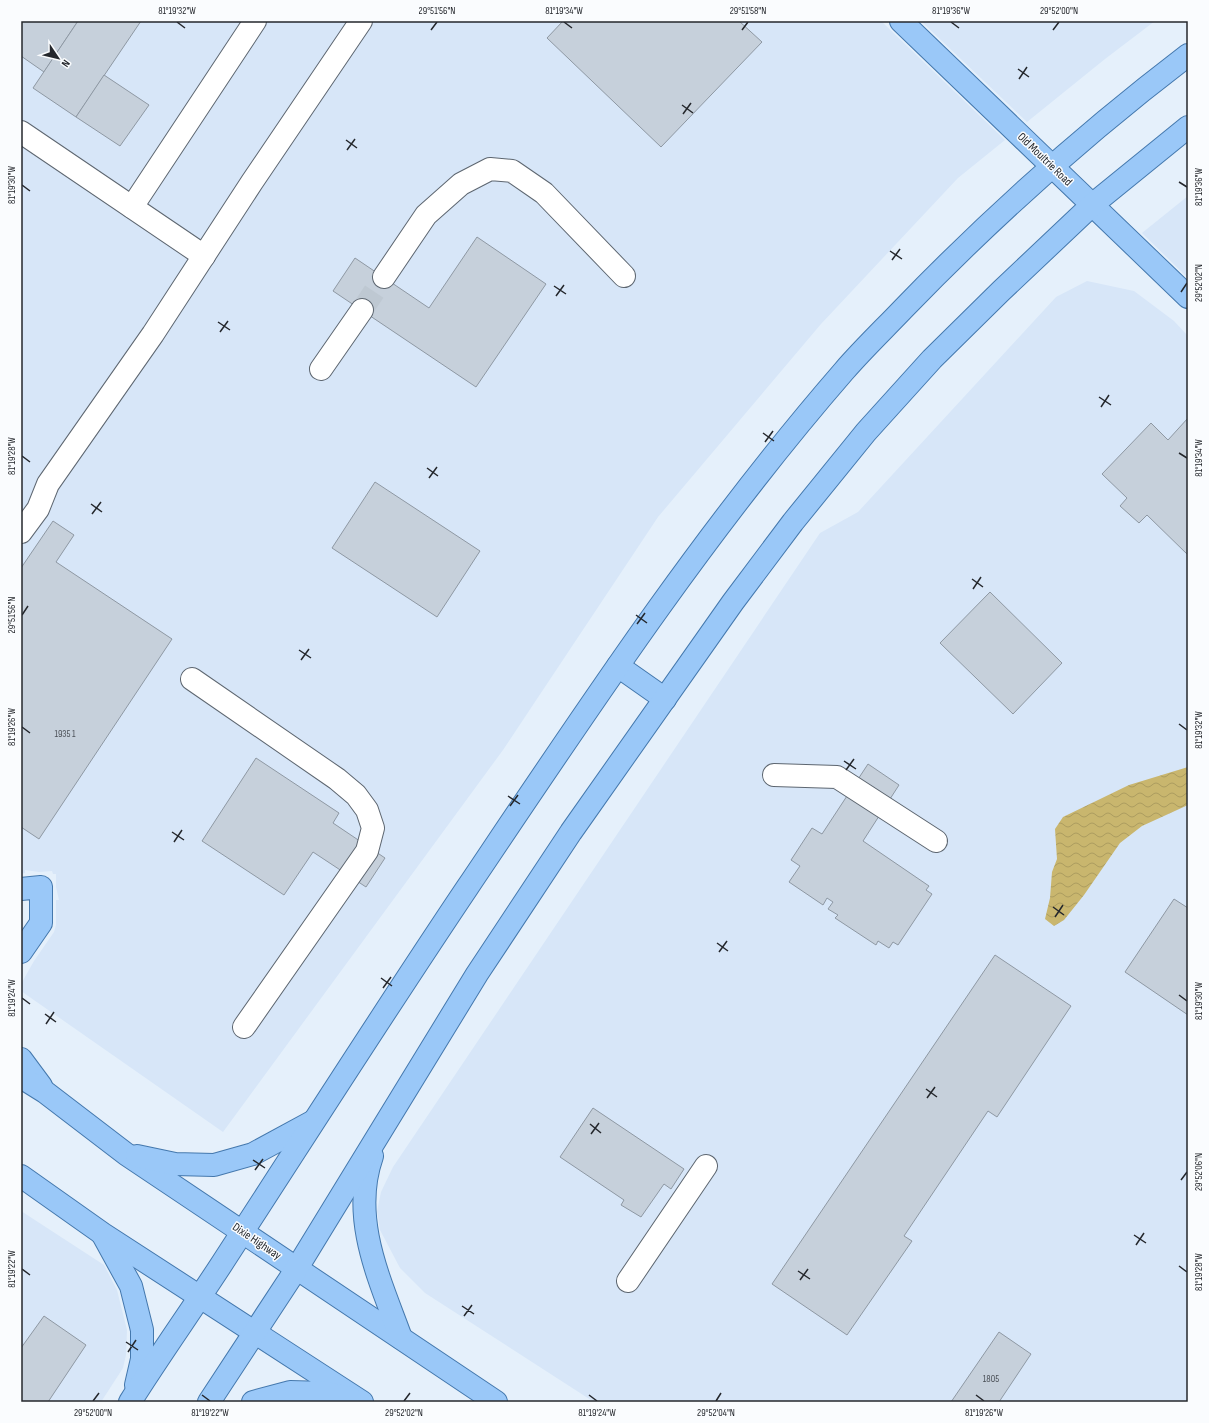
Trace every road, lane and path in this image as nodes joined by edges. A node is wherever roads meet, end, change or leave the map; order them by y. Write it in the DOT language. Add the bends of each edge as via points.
graph roads {
  1 [pos="255,21"];
  2 [pos="361,21"];
  3 [pos="901,21"];
  4 [pos="1188,55"];
  5 [pos="1188,127"];
  6 [pos="21,132"];
  7 [pos="1052,166"];
  8 [pos="1092,205"];
  9 [pos="132,207"];
  10 [pos="204,256"];
  11 [pos="624,276"];
  12 [pos="384,277"];
  13 [pos="1188,297"];
  14 [pos="362,310"];
  15 [pos="321,369"];
  16 [pos="21,532"];
  17 [pos="618,666"];
  18 [pos="192,679"];
  19 [pos="665,698"];
  20 [pos="774,775"];
  21 [pos="936,841"];
  22 [pos="21,889"];
  23 [pos="21,952"];
  24 [pos="244,1027"];
  25 [pos="21,1058"];
  26 [pos="21,1077"];
  27 [pos="45,1092"];
  28 [pos="313,1121"];
  29 [pos="380,1133"];
  30 [pos="126,1154"];
  31 [pos="706,1166"];
  32 [pos="21,1176"];
  33 [pos="243,1232"];
  34 [pos="103,1234"];
  35 [pos="297,1268"];
  36 [pos="628,1281"];
  37 [pos="200,1297"];
  38 [pos="255,1332"];
  39 [pos="401,1338"];
  40 [pos="132,1399"];
  41 [pos="361,1401"];
  42 [pos="209,1402"];
  43 [pos="253,1402"];
  44 [pos="496,1402"];
  1 -- 9 [label="lane"];
  2 -- 10 [label="lane"];
  3 -- 7 [label="main road, Old Moultrie Road"];
  4 -- 7 [label="main road"];
  5 -- 8 [label="main road"];
  6 -- 9 [label="lane"];
  7 -- 8 [label="main road, Old Moultrie Road"];
  7 -- 17 [label="main road" via="942,268 847,367 716,528"];
  8 -- 13 [label="main road, Old Moultrie Road"];
  8 -- 19 [label="main road" via="932,359 866,432 793,522"];
  9 -- 10 [label="lane"];
  10 -- 16 [label="lane" via="154,334 48,484 38,509"];
  11 -- 12 [label="lane" via="544,194 512,171 490,169 461,184 426,215"];
  14 -- 15 [label="lane"];
  17 -- 19 [label="main road"];
  17 -- 28 [label="main road"];
  18 -- 24 [label="lane" via="337,779 356,795 367,810 373,828 367,851"];
  19 -- 29 [label="main road" via="571,832 477,974"];
  20 -- 21 [label="lane" via="837,777"];
  22 -- 23 [label="main road" via="41,887 41,923"];
  25 -- 27 [label="main road"];
  26 -- 27 [label="main road, Dixie Highway"];
  27 -- 30 [label="main road, Dixie Highway"];
  28 -- 30 [label="main road" via="253,1154 214,1165 175,1164"];
  28 -- 33 [label="main road"];
  29 -- 35 [label="main road"];
  29 -- 39 [label="main road" via="369,1164 363,1200 366,1236 371,1257"];
  30 -- 33 [label="main road, Dixie Highway"];
  31 -- 36 [label="lane"];
  32 -- 34 [label="main road"];
  33 -- 35 [label="main road, Dixie Highway"];
  33 -- 37 [label="main road"];
  34 -- 37 [label="main road"];
  34 -- 40 [label="main road" via="131,1286 142,1330 142,1359"];
  35 -- 38 [label="main road"];
  35 -- 39 [label="main road, Dixie Highway"];
  37 -- 38 [label="main road"];
  37 -- 40 [label="main road"];
  38 -- 41 [label="main road"];
  38 -- 42 [label="main road"];
  39 -- 44 [label="main road, Dixie Highway"];
  41 -- 43 [label="main road" via="326,1393 290,1392"];
}
